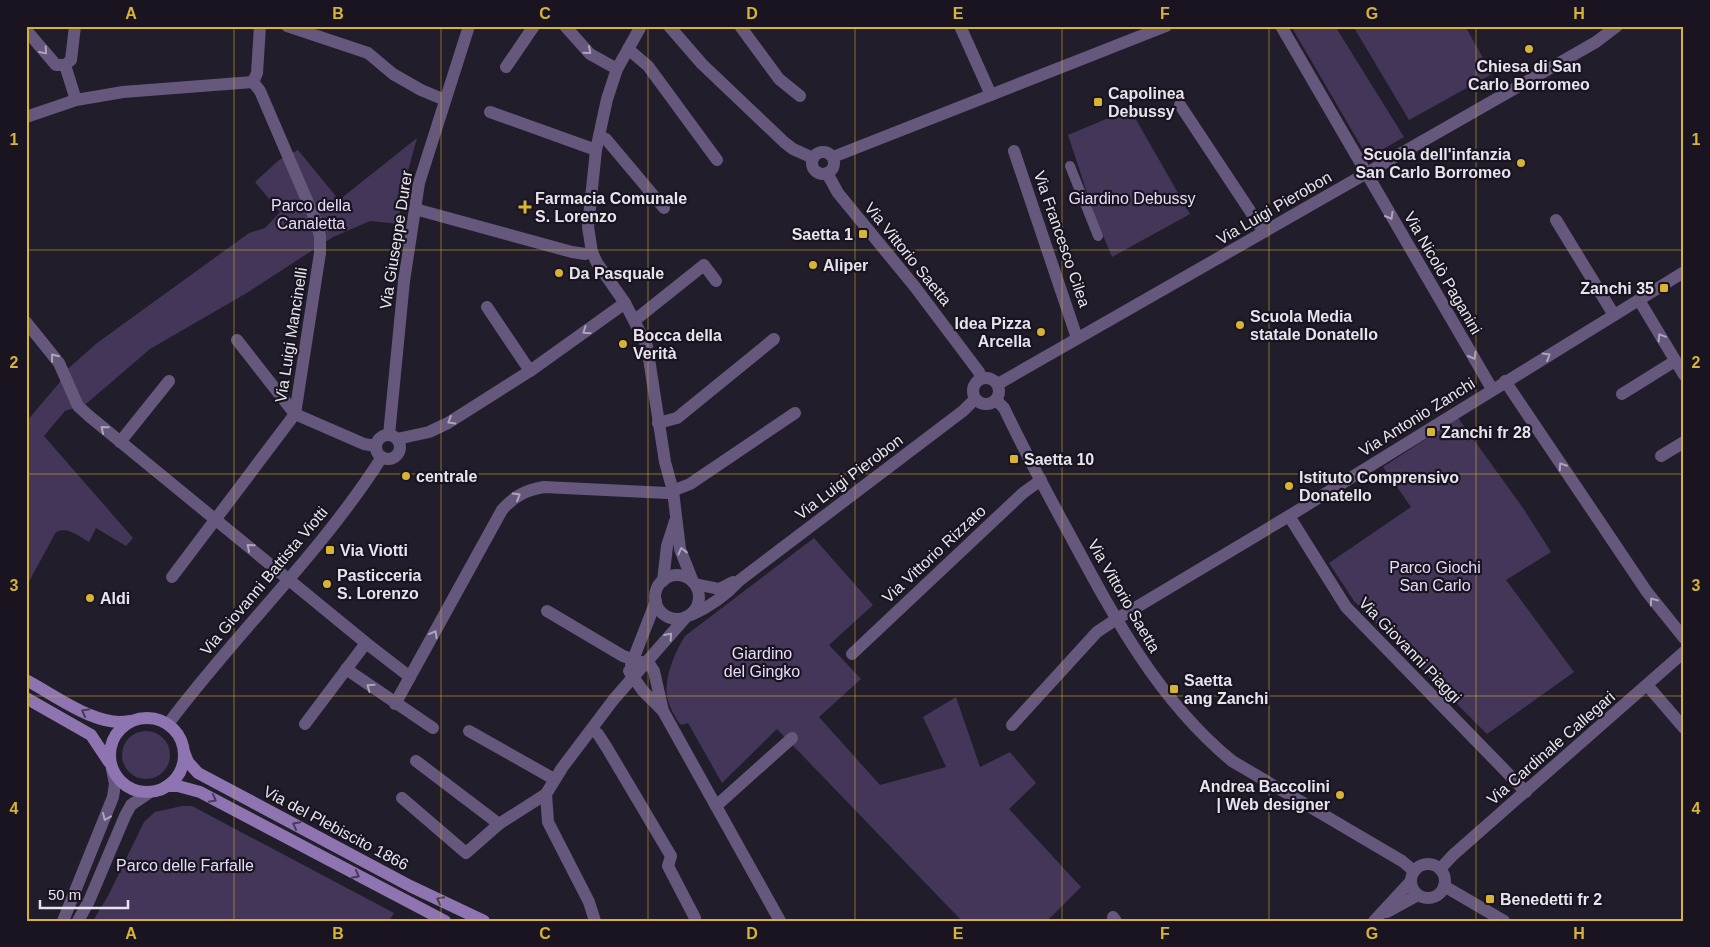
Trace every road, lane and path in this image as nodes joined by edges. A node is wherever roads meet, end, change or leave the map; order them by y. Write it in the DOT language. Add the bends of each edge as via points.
graph roads {
  1 [pos="74,26"];
  2 [pos="260,26"];
  3 [pos="287,26"];
  4 [pos="469,26"];
  5 [pos="534,26"];
  6 [pos="565,26"];
  7 [pos="641,26"];
  8 [pos="669,26"];
  9 [pos="740,26"];
  10 [pos="960,26"];
  11 [pos="1166,26"];
  12 [pos="1281,26"];
  13 [pos="1617,26"];
  14 [pos="26,30"];
  15 [pos="628,49"];
  16 [pos="65,66"];
  17 [pos="506,67"];
  18 [pos="617,69"];
  19 [pos="253,82"];
  20 [pos="991,95"];
  21 [pos="800,96"];
  22 [pos="76,100"];
  23 [pos="445,100"];
  24 [pos="1180,105"];
  25 [pos="490,112"];
  26 [pos="26,117"];
  27 [pos="598,143"];
  28 [pos="1014,152"];
  29 [pos="833,157"];
  30 [pos="813,158"];
  31 [pos="717,160"];
  32 [pos="1070,166"];
  33 [pos="827,173"];
  34 [pos="1366,174"];
  35 [pos="664,208"];
  36 [pos="415,209"];
  37 [pos="1556,220"];
  38 [pos="1264,232"];
  39 [pos="1098,236"];
  40 [pos="592,252"];
  41 [pos="1684,272"];
  42 [pos="716,281"];
  43 [pos="1639,300"];
  44 [pos="625,303"];
  45 [pos="487,307"];
  46 [pos="1614,315"];
  47 [pos="635,320"];
  48 [pos="26,322"];
  49 [pos="31,337"];
  50 [pos="1077,338"];
  51 [pos="774,339"];
  52 [pos="237,340"];
  53 [pos="1676,361"];
  54 [pos="530,371"];
  55 [pos="1684,375"];
  56 [pos="981,378"];
  57 [pos="1505,381"];
  58 [pos="169,382"];
  59 [pos="998,384"];
  60 [pos="1492,389"];
  61 [pos="1622,394"];
  62 [pos="975,399"];
  63 [pos="996,400"];
  64 [pos="796,413"];
  65 [pos="295,414"];
  66 [pos="658,423"];
  67 [pos="393,437"];
  68 [pos="120,442"];
  69 [pos="1684,442"];
  70 [pos="380,452"];
  71 [pos="1661,456"];
  72 [pos="1040,480"];
  73 [pos="673,491"];
  74 [pos="1289,516"];
  75 [pos="676,518"];
  76 [pos="215,519"];
  77 [pos="172,577"];
  78 [pos="287,578"];
  79 [pos="740,580"];
  80 [pos="663,581"];
  81 [pos="694,583"];
  82 [pos="656,601"];
  83 [pos="547,611"];
  84 [pos="688,616"];
  85 [pos="1115,620"];
  86 [pos="1684,638"];
  87 [pos="366,643"];
  88 [pos="1684,652"];
  89 [pos="852,654"];
  90 [pos="635,668"];
  91 [pos="346,669"];
  92 [pos="410,677"];
  93 [pos="26,680"];
  94 [pos="1646,685"];
  95 [pos="26,698"];
  96 [pos="395,704"];
  97 [pos="663,711"];
  98 [pos="132,720"];
  99 [pos="168,724"];
  100 [pos="306,724"];
  101 [pos="1012,725"];
  102 [pos="433,728"];
  103 [pos="1684,728"];
  104 [pos="592,730"];
  105 [pos="469,731"];
  106 [pos="792,738"];
  107 [pos="184,752"];
  108 [pos="416,761"];
  109 [pos="111,767"];
  110 [pos="554,779"];
  111 [pos="167,786"];
  112 [pos="150,792"];
  113 [pos="1526,792"];
  114 [pos="546,794"];
  115 [pos="402,798"];
  116 [pos="716,806"];
  117 [pos="499,824"];
  118 [pos="1440,869"];
  119 [pos="1412,876"];
  120 [pos="1444,886"];
  121 [pos="1418,895"];
  122 [pos="695,918"];
  123 [pos="1376,919"];
  124 [pos="63,921"];
  125 [pos="78,921"];
  126 [pos="445,921"];
  127 [pos="484,921"];
  128 [pos="595,921"];
  129 [pos="780,921"];
  130 [pos="1504,921"];
  1 -- 16 [label="street" via="71,60"];
  2 -- 19 [label="street" via="257,73"];
  3 -- 23 [label="street" via="368,53 393,74"];
  4 -- 23 [label="street, Via Giuseppe Durer"];
  5 -- 17 [label="street"];
  6 -- 18 [label="street, one-way" via="590,54"];
  7 -- 15 [label="street"];
  8 -- 30 [label="street, Via Vittorio Saetta" via="702,64 784,142"];
  9 -- 21 [label="street" via="779,79"];
  10 -- 20 [label="street"];
  11 -- 20 [label="street"];
  12 -- 34 [label="street, Via Nicolò Paganini"];
  13 -- 34 [label="street, Via Luigi Pierobon" via="1596,42"];
  14 -- 16 [label="street, one-way" via="56,65"];
  15 -- 18 [label="street"];
  15 -- 31 [label="street" via="648,66"];
  16 -- 22 [label="street"];
  18 -- 27 [label="street"];
  19 -- 22 [label="street" via="123,92"];
  19 -- 65 [label="street, Via Luigi Mancinelli" via="260,91 320,236 320,254"];
  20 -- 29 [label="street"];
  22 -- 26 [label="street"];
  23 -- 36 [label="street, Via Giuseppe Durer" via="426,159"];
  24 -- 38 [label="street"];
  25 -- 27 [label="street"];
  27 -- 35 [label="street" via="606,139"];
  27 -- 40 [label="street" via="588,227"];
  28 -- 50 [label="street, Via Francesco Cilea"];
  29 -- 30 [label="street, Via Vittorio Saetta" via="825,152"];
  29 -- 33 [label="street" via="834,167"];
  30 -- 33 [label="street, Via Vittorio Saetta" via="814,169"];
  32 -- 39 [label="street"];
  33 -- 56 [label="street, Via Vittorio Saetta" via="838,193 949,331"];
  34 -- 38 [label="street, Via Luigi Pierobon"];
  34 -- 60 [label="street, Via Nicolò Paganini, one-way"];
  36 -- 40 [label="street" via="572,252"];
  36 -- 67 [label="street, Via Giuseppe Durer" via="404,281"];
  37 -- 46 [label="street"];
  38 -- 50 [label="street, Via Luigi Pierobon"];
  40 -- 44 [label="street"];
  41 -- 43 [label="street, Via Antonio Zanchi"];
  42 -- 47 [label="street" via="704,265"];
  43 -- 46 [label="street, Via Antonio Zanchi"];
  53 -- 43 [label="street, one-way"];
  44 -- 47 [label="street"];
  44 -- 54 [label="street, Via Giovanni Battista Viotti, one-way"];
  45 -- 54 [label="street"];
  57 -- 46 [label="street, Via Antonio Zanchi, one-way"];
  47 -- 66 [label="street" via="647,346"];
  48 -- 49 [label="street"];
  68 -- 49 [label="street, one-way" via="78,406 59,364"];
  50 -- 59 [label="street, Via Luigi Pierobon"];
  51 -- 66 [label="street" via="677,418"];
  52 -- 65 [label="street"];
  53 -- 55 [label="street"];
  53 -- 61 [label="street"];
  54 -- 67 [label="street, Via Giovanni Battista Viotti, one-way" via="437,430"];
  56 -- 59 [label="street" via="992,379"];
  56 -- 62 [label="street" via="974,386"];
  57 -- 60 [label="street, Via Antonio Zanchi"];
  86 -- 57 [label="street, one-way" via="1647,592"];
  58 -- 68 [label="street"];
  59 -- 63 [label="street"];
  60 -- 74 [label="street, Via Antonio Zanchi"];
  62 -- 63 [label="street" via="985,404"];
  62 -- 79 [label="street, Via Luigi Pierobon"];
  63 -- 72 [label="street, Via Vittorio Saetta" via="1004,408"];
  64 -- 73 [label="street" via="690,484"];
  65 -- 70 [label="street"];
  65 -- 76 [label="street, Via Luigi Mancinelli"];
  66 -- 73 [label="street" via="664,462"];
  67 -- 70 [label="street, Via Giovanni Battista Viotti" via="380,438"];
  67 -- 70 [label="street, Via Giovanni Battista Viotti" via="401,447 398,454 391,459"];
  68 -- 76 [label="street"];
  69 -- 71 [label="street"];
  70 -- 78 [label="street, Via Giovanni Battista Viotti" via="331,527"];
  72 -- 85 [label="street, Via Vittorio Saetta"];
  72 -- 89 [label="street, Via Vittorio Rizzato" via="1022,493"];
  73 -- 75 [label="street"];
  92 -- 73 [label="street, one-way" via="502,510 510,501 531,489 544,487"];
  74 -- 85 [label="street, Via Antonio Zanchi"];
  74 -- 113 [label="street, Via Giovanni Piaggi" via="1346,607"];
  75 -- 80 [label="street" via="667,546"];
  81 -- 75 [label="street, one-way" via="680,549"];
  76 -- 77 [label="street, Via Luigi Mancinelli"];
  78 -- 76 [label="street, one-way"];
  78 -- 87 [label="street"];
  78 -- 99 [label="street, Via Giovanni Battista Viotti"];
  79 -- 81 [label="street, Via Luigi Pierobon" via="719,589"];
  79 -- 84 [label="street, Via Luigi Pierobon" via="706,609"];
  80 -- 81 [label="street" via="671,576 680,576"];
  80 -- 82 [label="street" via="656,591"];
  81 -- 84 [label="street" via="699,603"];
  82 -- 84 [label="street" via="664,615 675,619"];
  82 -- 90 [label="street"];
  83 -- 90 [label="street"];
  90 -- 84 [label="street, one-way"];
  85 -- 101 [label="street, Via Antonio Zanchi" via="1097,632"];
  85 -- 119 [label="street, Via Vittorio Saetta" via="1179,709 1213,746 1256,776 1402,862"];
  87 -- 91 [label="street"];
  87 -- 92 [label="street"];
  88 -- 94 [label="street, Via Cardinale Callegari"];
  90 -- 97 [label="street"];
  90 -- 97 [label="street" via="650,665 654,671"];
  90 -- 104 [label="street"];
  96 -- 91 [label="street, one-way"];
  91 -- 100 [label="street"];
  92 -- 96 [label="street"];
  98 -- 93 [label="main road, one-way" via="119,723 102,721"];
  94 -- 103 [label="street"];
  94 -- 113 [label="street, Via Cardinale Callegari"];
  95 -- 109 [label="main road" via="91,735"];
  96 -- 102 [label="street"];
  97 -- 116 [label="street"];
  98 -- 99 [label="main road" via="151,717"];
  98 -- 109 [label="main road" via="122,726 111,743"];
  99 -- 107 [label="main road" via="180,737"];
  104 -- 110 [label="street"];
  104 -- 122 [label="street" via="608,748 671,856 668,866"];
  105 -- 110 [label="street"];
  106 -- 116 [label="street"];
  107 -- 111 [label="main road" via="183,765 177,777"];
  127 -- 107 [label="main road, Via del Plebiscito 1866, one-way" via="410,886 198,773"];
  108 -- 117 [label="street"];
  109 -- 112 [label="main road" via="124,784 141,792"];
  109 -- 124 [label="street, one-way" via="115,784 111,803"];
  110 -- 114 [label="street"];
  111 -- 112 [label="main road"];
  111 -- 126 [label="main road, Via del Plebiscito 1866, one-way" via="200,792"];
  112 -- 125 [label="street" via="131,804"];
  113 -- 118 [label="street, Via Cardinale Callegari"];
  114 -- 117 [label="street"];
  114 -- 128 [label="street" via="548,822 589,902"];
  115 -- 117 [label="street" via="466,853"];
  116 -- 129 [label="street"];
  118 -- 119 [label="street" via="1426,864"];
  118 -- 120 [label="street"];
  119 -- 121 [label="street" via="1412,888"];
  119 -- 123 [label="street"];
  120 -- 121 [label="street" via="1433,897"];
  120 -- 130 [label="street"];
  121 -- 123 [label="street"];
}
